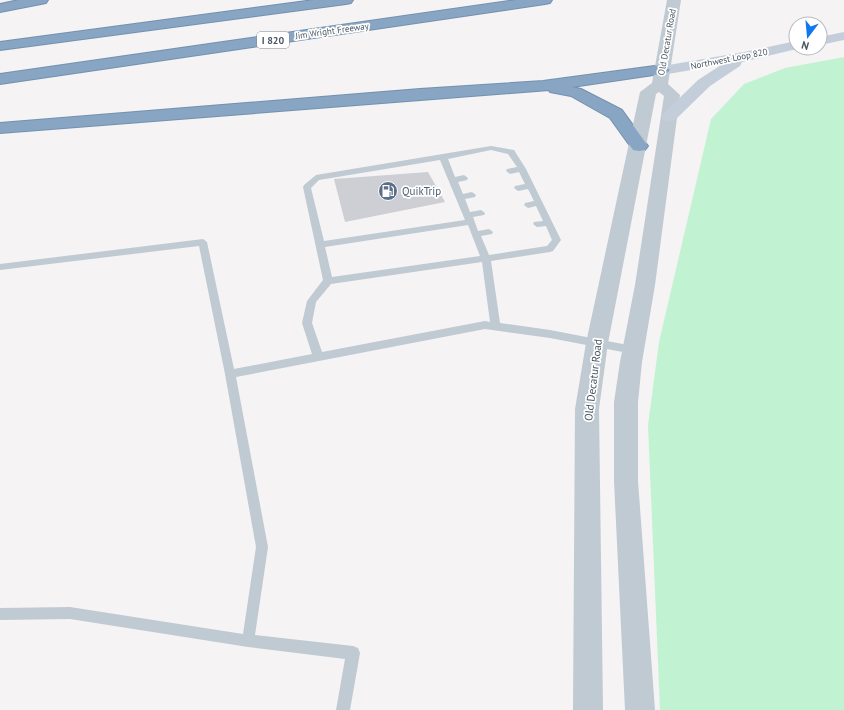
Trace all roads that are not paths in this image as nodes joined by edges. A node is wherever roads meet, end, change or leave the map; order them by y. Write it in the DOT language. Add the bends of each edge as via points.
graph roads {
  1 [pos="40,0"];
  2 [pos="346,0"];
  3 [pos="545,0"];
  4 [pos="674,0"];
  5 [pos="0,8"];
  6 [pos="844,36"];
  7 [pos="828,39"];
  8 [pos="0,46"];
  9 [pos="788,47"];
  10 [pos="744,57"];
  11 [pos="661,78"];
  12 [pos="0,79"];
  13 [pos="543,86"];
  14 [pos="669,116"];
  15 [pos="0,128"];
  16 [pos="639,146"];
  17 [pos="443,157"];
  18 [pos="522,169"];
  19 [pos="510,171"];
  20 [pos="464,178"];
  21 [pos="452,180"];
  22 [pos="530,186"];
  23 [pos="518,188"];
  24 [pos="472,195"];
  25 [pos="460,197"];
  26 [pos="539,203"];
  27 [pos="528,205"];
  28 [pos="480,213"];
  29 [pos="469,218"];
  30 [pos="549,223"];
  31 [pos="537,224"];
  32 [pos="489,232"];
  33 [pos="476,234"];
  34 [pos="320,245"];
  35 [pos="486,259"];
  36 [pos="0,267"];
  37 [pos="328,281"];
  38 [pos="496,327"];
  39 [pos="597,342"];
  40 [pos="633,350"];
  41 [pos="318,357"];
  42 [pos="230,374"];
  43 [pos="0,614"];
  44 [pos="248,642"];
  45 [pos="343,710"];
  46 [pos="588,710"];
  47 [pos="640,710"];
  1 -- 5 [label="highway"];
  2 -- 8 [label="highway"];
  3 -- 12 [label="highway, Jim Wright Freeway / I 820"];
  4 -- 11 [label="street, Old Decatur Road"];
  6 -- 7 [label="main road"];
  9 -- 10 [label="main road, Northwest Loop 820"];
  10 -- 11 [label="main road, Northwest Loop 820"];
  10 -- 14 [label="main road" via="704,83"];
  11 -- 13 [label="highway"];
  11 -- 14 [label="street, Old Decatur Road" via="672,95"];
  11 -- 16 [label="street, Old Decatur Road" via="648,92"];
  13 -- 15 [label="highway"];
  13 -- 16 [label="highway" via="575,92 616,114"];
  14 -- 40 [label="street, Old Decatur Road" via="645,286"];
  16 -- 39 [label="street, Old Decatur Road"];
  17 -- 18 [label="lane" via="491,148 503,149 512,152"];
  17 -- 21 [label="lane"];
  17 -- 34 [label="lane" via="316,178 307,186"];
  18 -- 19 [label="lane"];
  18 -- 22 [label="lane"];
  20 -- 21 [label="lane"];
  21 -- 25 [label="lane"];
  22 -- 23 [label="lane"];
  22 -- 26 [label="lane"];
  24 -- 25 [label="lane"];
  25 -- 29 [label="lane"];
  26 -- 27 [label="lane"];
  26 -- 30 [label="lane"];
  28 -- 29 [label="lane"];
  29 -- 33 [label="lane"];
  29 -- 34 [label="lane"];
  30 -- 31 [label="lane"];
  30 -- 35 [label="lane" via="556,240 550,249"];
  32 -- 33 [label="lane"];
  33 -- 35 [label="lane"];
  34 -- 37 [label="lane"];
  35 -- 37 [label="lane"];
  35 -- 38 [label="lane"];
  36 -- 42 [label="lane" via="203,242"];
  37 -- 41 [label="lane" via="312,301 306,323"];
  38 -- 39 [label="lane"];
  38 -- 41 [label="lane" via="485,325"];
  39 -- 40 [label="lane"];
  39 -- 46 [label="street, Old Decatur Road" via="587,409"];
  40 -- 47 [label="street, Old Decatur Road" via="626,402 626,481"];
  41 -- 42 [label="lane"];
  42 -- 44 [label="lane" via="262,547"];
  43 -- 44 [label="lane" via="70,613"];
  44 -- 45 [label="lane" via="353,654"];
}
